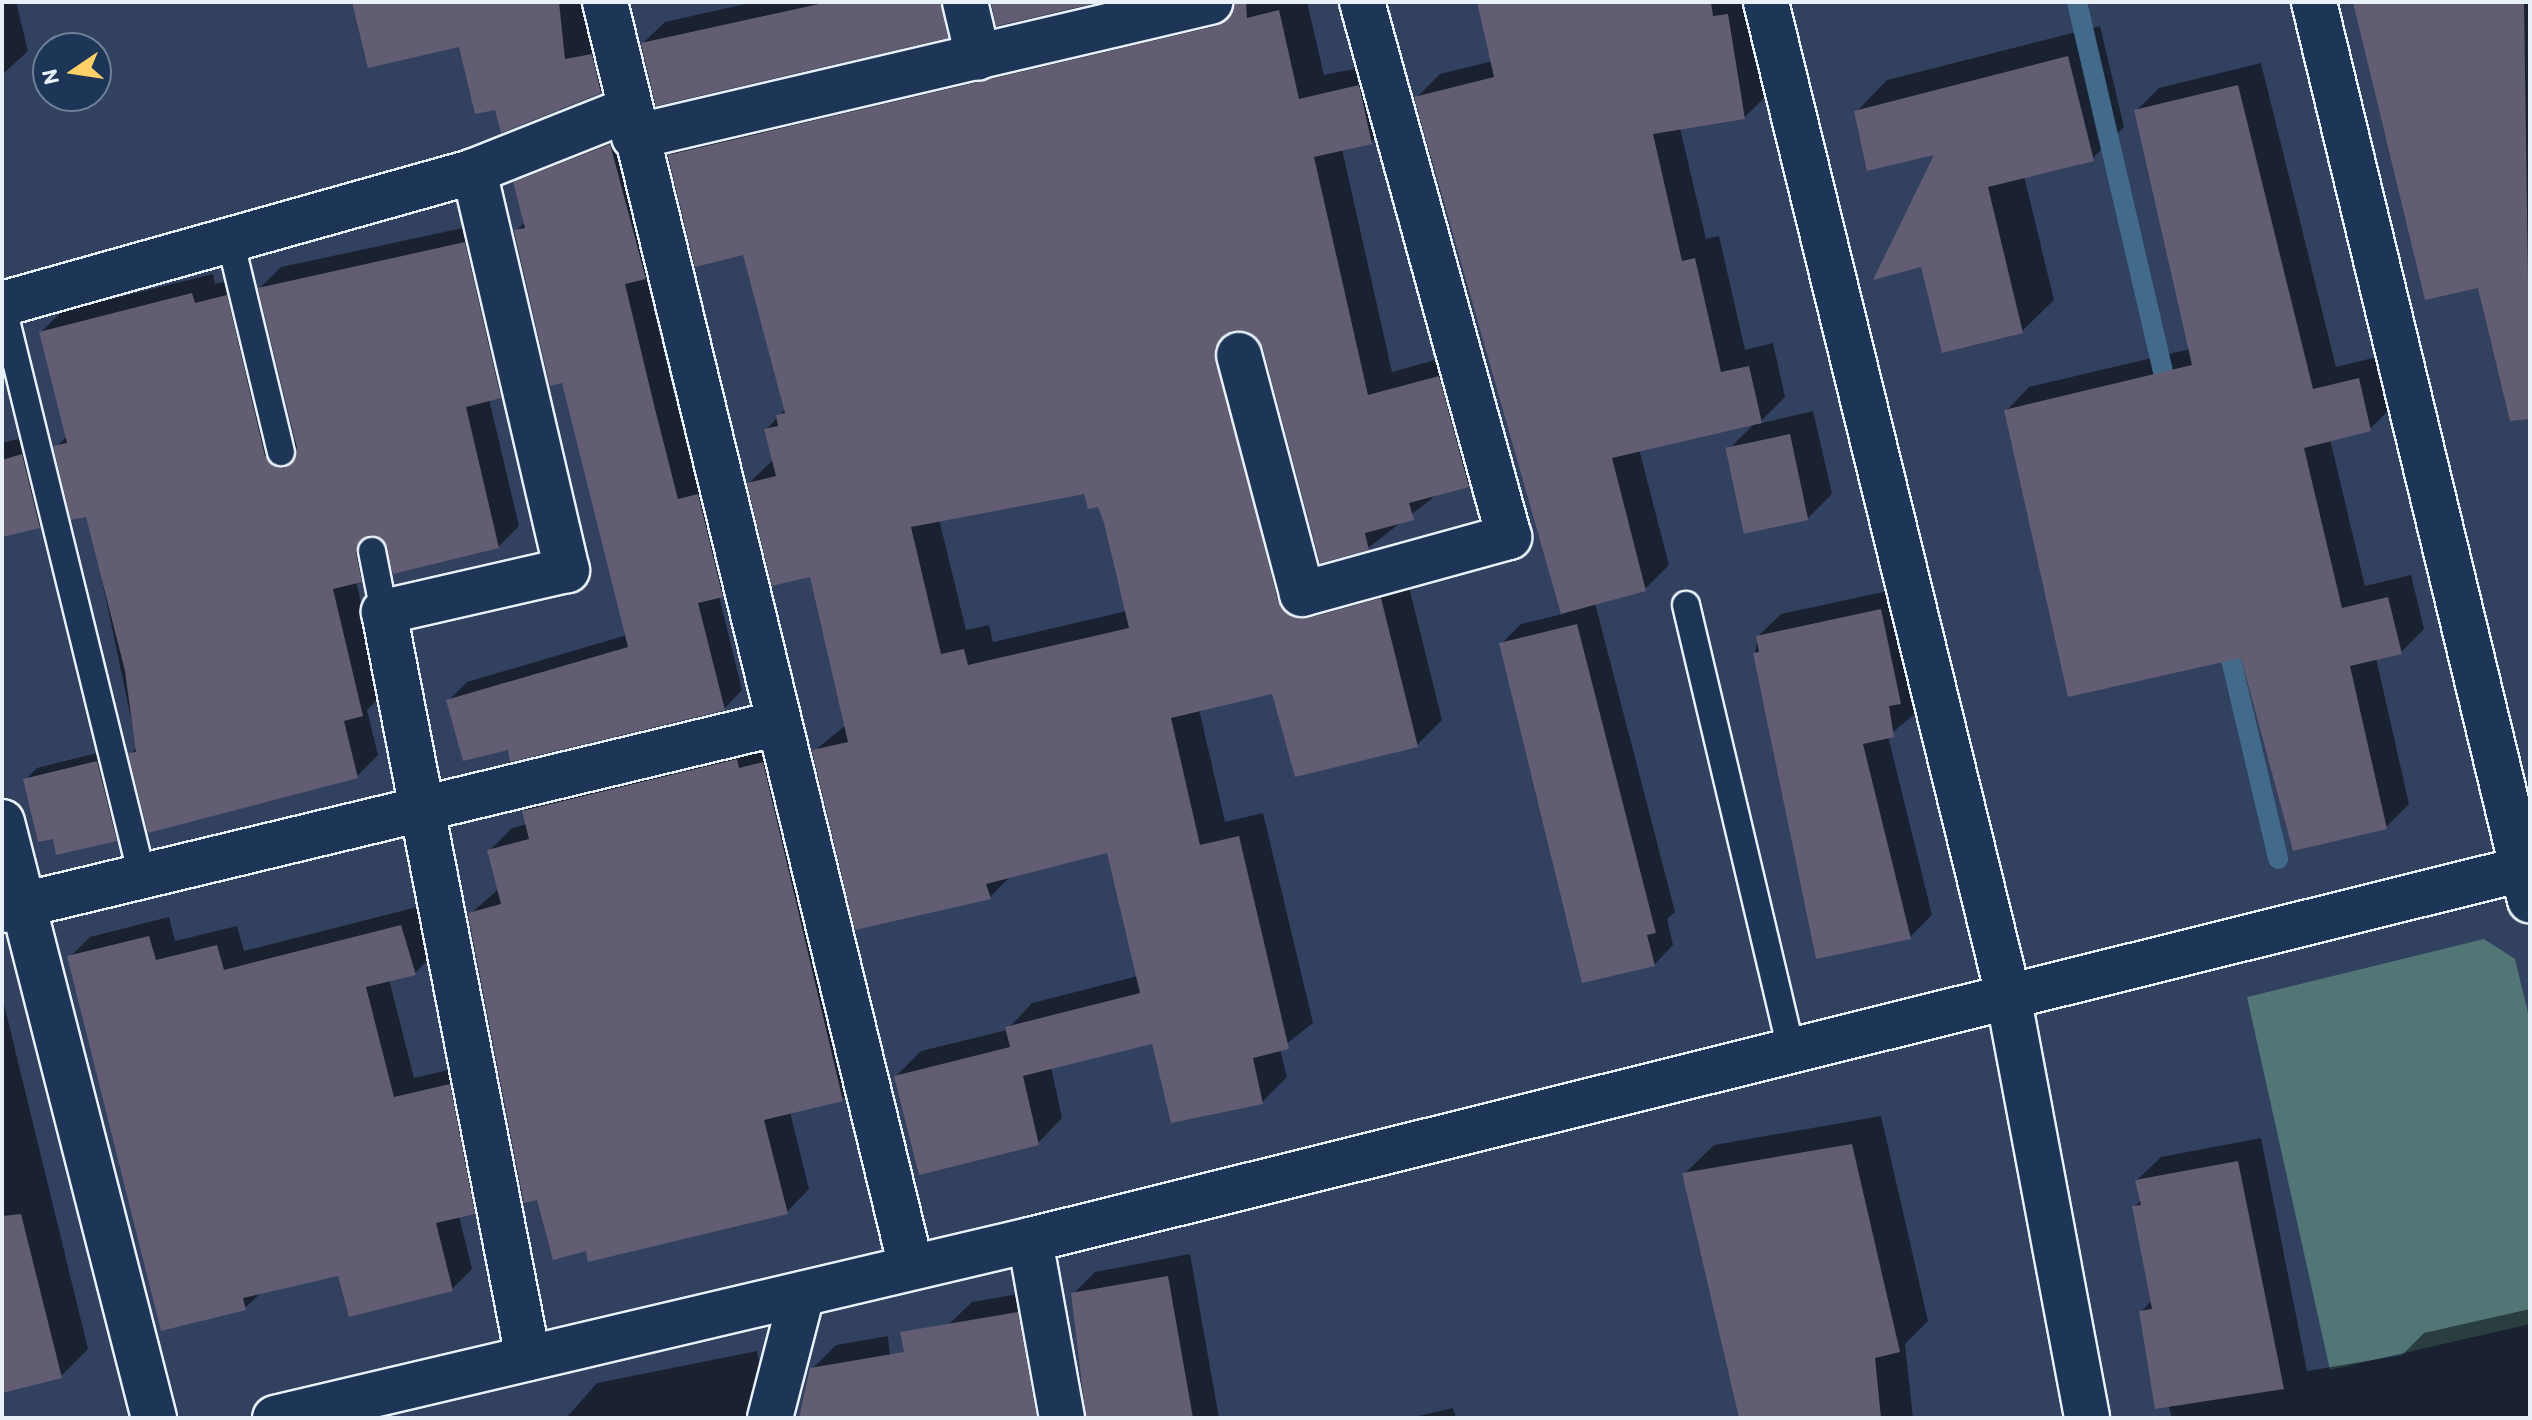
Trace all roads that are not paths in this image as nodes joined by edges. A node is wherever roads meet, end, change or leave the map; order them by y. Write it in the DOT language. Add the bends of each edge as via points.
graph roads {
  1 [pos="605,2"];
  2 [pos="965,2"];
  3 [pos="1210,2"];
  4 [pos="1362,2"];
  5 [pos="1766,2"];
  6 [pos="2314,2"];
  7 [pos="978,57"];
  8 [pos="630,123"];
  9 [pos="474,171"];
  10 [pos="231,244"];
  11 [pos="2,304"];
  12 [pos="1239,355"];
  13 [pos="281,452"];
  14 [pos="372,551"];
  15 [pos="1686,605"];
  16 [pos="384,612"];
  17 [pos="775,724"];
  18 [pos="422,811"];
  19 [pos="2,822"];
  20 [pos="142,876"];
  21 [pos="2528,878"];
  22 [pos="12,907"];
  23 [pos="2008,995"];
  24 [pos="1791,1049"];
  25 [pos="1030,1240"];
  26 [pos="911,1267"];
  27 [pos="802,1294"];
  28 [pos="528,1358"];
  29 [pos="154,1418"];
  30 [pos="275,1418"];
  31 [pos="770,1418"];
  32 [pos="1062,1418"];
  33 [pos="2087,1418"];
  1 -- 8 [label="street"];
  2 -- 7 [label="street"];
  3 -- 7 [label="street"];
  4 -- 12 [label="street" via="1509,537 1302,594"];
  5 -- 23 [label="street"];
  6 -- 21 [label="street"];
  7 -- 8 [label="street"];
  8 -- 9 [label="street"];
  8 -- 17 [label="street"];
  9 -- 10 [label="street"];
  9 -- 16 [label="street" via="567,570"];
  10 -- 11 [label="street"];
  10 -- 13 [label="lane"];
  11 -- 20 [label="lane"];
  14 -- 16 [label="lane"];
  15 -- 24 [label="lane"];
  16 -- 18 [label="street"];
  17 -- 18 [label="street"];
  17 -- 26 [label="street"];
  18 -- 20 [label="street"];
  18 -- 28 [label="street"];
  19 -- 22 [label="street"];
  20 -- 22 [label="street"];
  21 -- 23 [label="street"];
  22 -- 29 [label="street"];
  23 -- 24 [label="street"];
  23 -- 33 [label="street"];
  24 -- 25 [label="street"];
  25 -- 26 [label="street"];
  25 -- 32 [label="street"];
  26 -- 27 [label="street"];
  27 -- 28 [label="street"];
  27 -- 31 [label="street"];
  28 -- 30 [label="street"];
}
